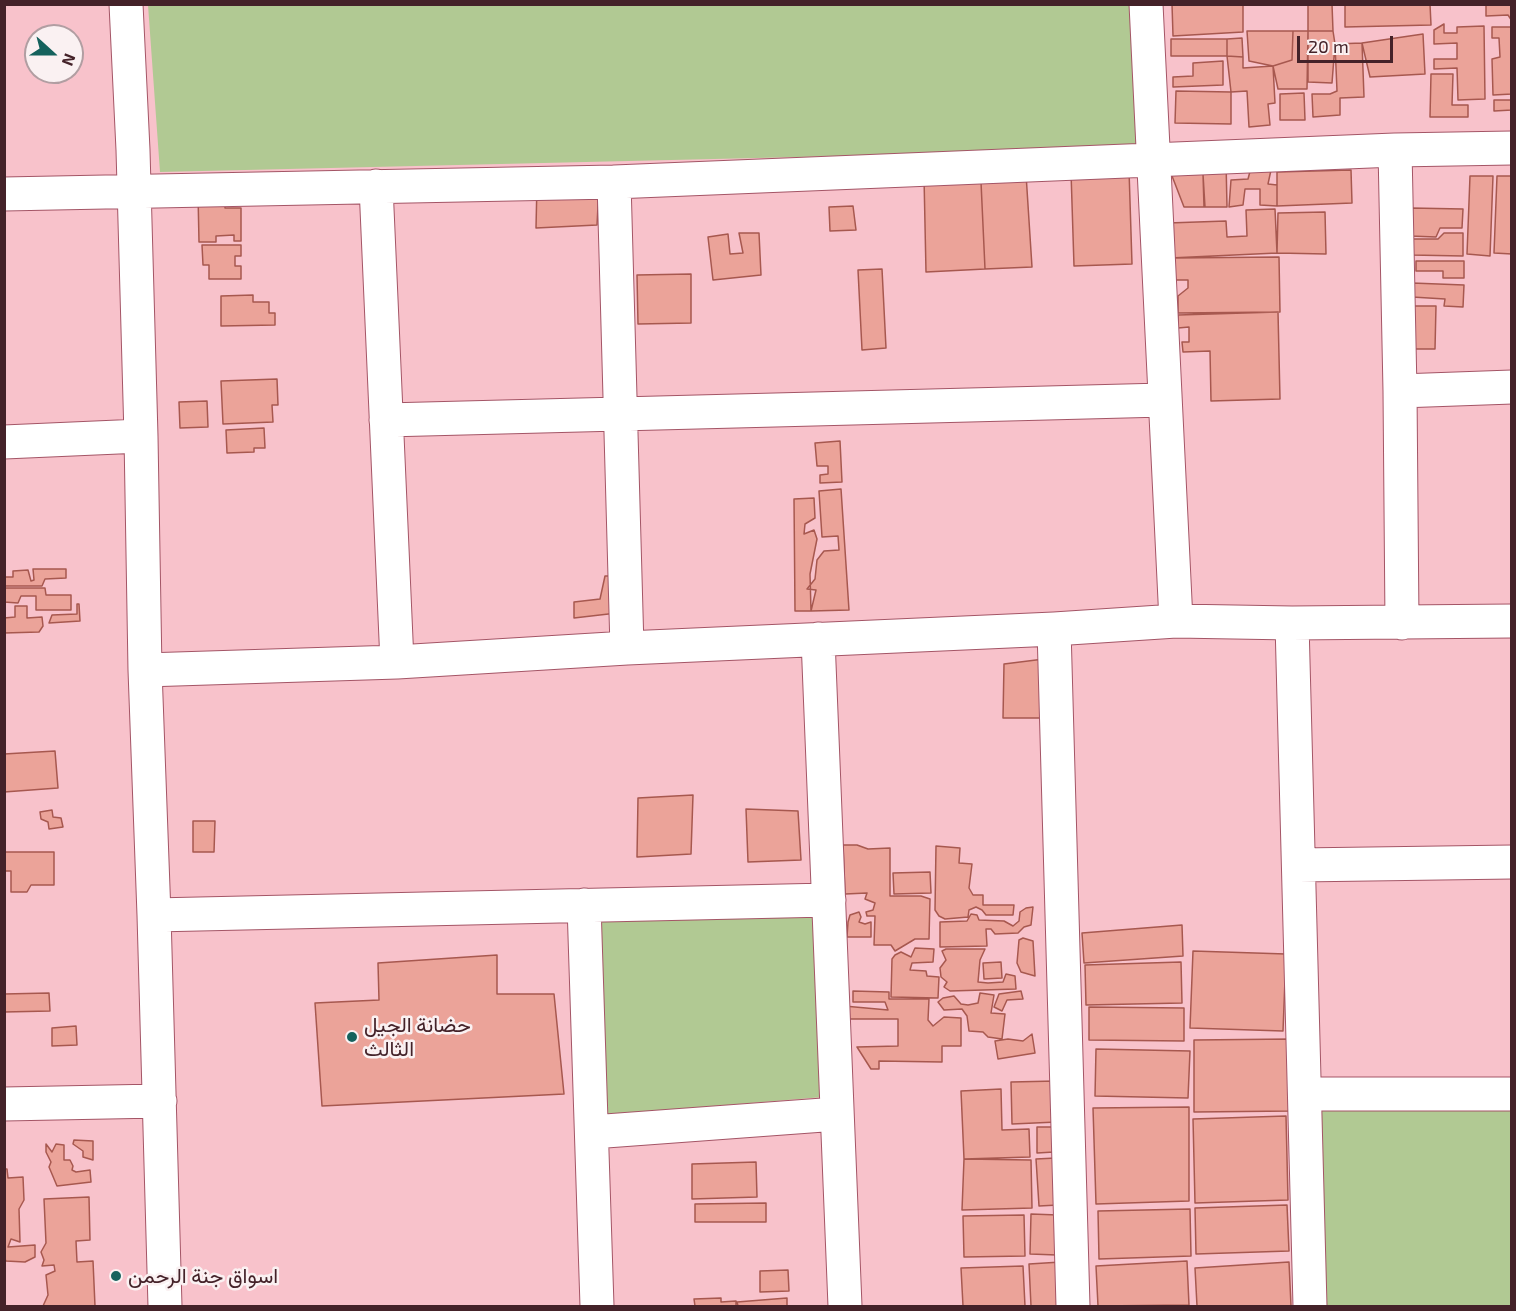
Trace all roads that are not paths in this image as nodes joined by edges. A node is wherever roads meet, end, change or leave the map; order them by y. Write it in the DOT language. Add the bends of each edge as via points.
graph roads {
  1 [pos="126,4"];
  2 [pos="1146,4"];
  3 [pos="1512,148"];
  4 [pos="1395,150"];
  5 [pos="1153,160"];
  6 [pos="614,182"];
  7 [pos="376,186"];
  8 [pos="134,191"];
  9 [pos="4,194"];
  10 [pos="1512,387"];
  11 [pos="1400,391"];
  12 [pos="1164,400"];
  13 [pos="620,414"];
  14 [pos="386,420"];
  15 [pos="141,436"];
  16 [pos="4,442"];
  17 [pos="1176,621"];
  18 [pos="1512,621"];
  19 [pos="1292,623"];
  20 [pos="1402,623"];
  21 [pos="1054,629"];
  22 [pos="818,639"];
  23 [pos="627,648"];
  24 [pos="397,662"];
  25 [pos="145,670"];
  26 [pos="1512,862"];
  27 [pos="1299,865"];
  28 [pos="829,900"];
  29 [pos="584,905"];
  30 [pos="154,915"];
  31 [pos="1305,1094"];
  32 [pos="1512,1094"];
  33 [pos="160,1101"];
  34 [pos="4,1104"];
  35 [pos="837,1114"];
  36 [pos="591,1132"];
  37 [pos="165,1306"];
  38 [pos="597,1306"];
  39 [pos="845,1306"];
  40 [pos="1073,1306"];
  41 [pos="1310,1306"];
  1 -- 8 [label="street"];
  2 -- 5 [label="street"];
  3 -- 4 [label="street"];
  4 -- 5 [label="street"];
  4 -- 11 [label="street"];
  5 -- 6 [label="street"];
  5 -- 12 [label="street"];
  6 -- 7 [label="street"];
  6 -- 13 [label="street"];
  7 -- 8 [label="street"];
  7 -- 14 [label="street"];
  8 -- 9 [label="street"];
  8 -- 15 [label="street"];
  10 -- 11 [label="street"];
  11 -- 20 [label="street"];
  12 -- 13 [label="street"];
  12 -- 17 [label="street"];
  13 -- 14 [label="street"];
  13 -- 23 [label="street"];
  14 -- 24 [label="street"];
  15 -- 16 [label="street"];
  15 -- 25 [label="street"];
  17 -- 19 [label="street"];
  17 -- 21 [label="street"];
  18 -- 20 [label="street"];
  19 -- 20 [label="street"];
  19 -- 27 [label="street"];
  21 -- 22 [label="street"];
  21 -- 40 [label="street"];
  22 -- 23 [label="street"];
  22 -- 28 [label="street"];
  23 -- 24 [label="street"];
  24 -- 25 [label="street"];
  25 -- 30 [label="street"];
  26 -- 27 [label="street"];
  27 -- 31 [label="street"];
  28 -- 29 [label="street"];
  28 -- 35 [label="street"];
  29 -- 30 [label="street"];
  29 -- 36 [label="street"];
  30 -- 33 [label="street"];
  31 -- 32 [label="street"];
  31 -- 41 [label="street"];
  33 -- 34 [label="street"];
  33 -- 37 [label="street"];
  35 -- 36 [label="street"];
  35 -- 39 [label="street"];
  36 -- 38 [label="street"];
}
